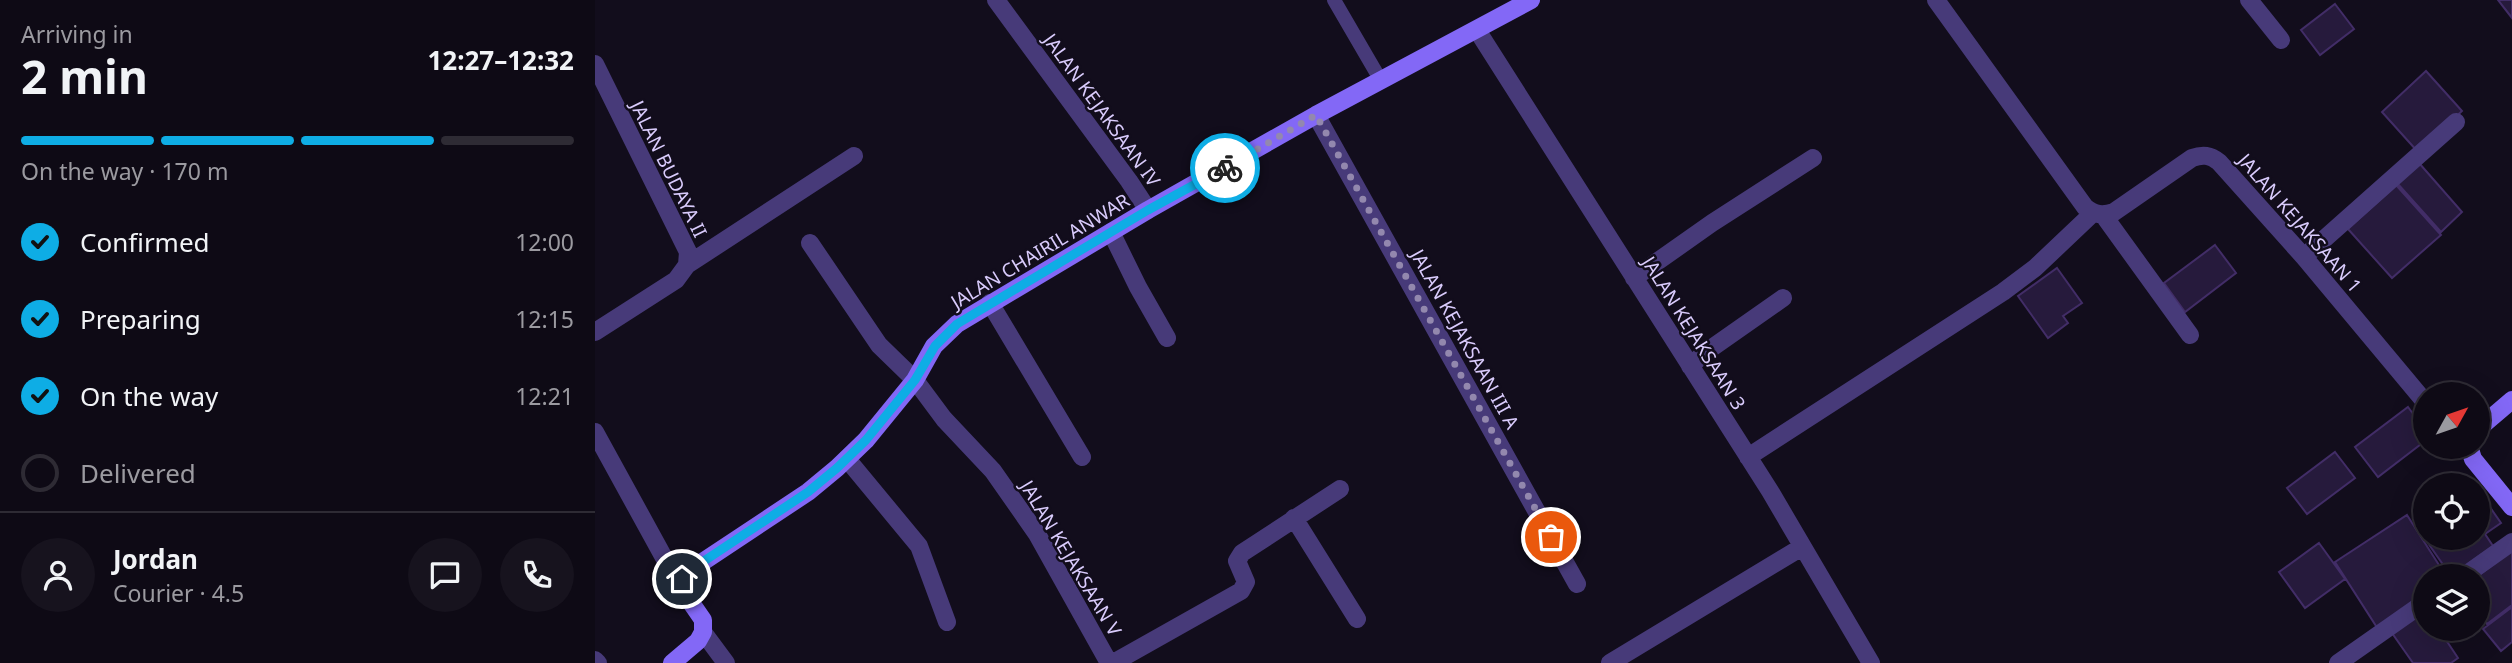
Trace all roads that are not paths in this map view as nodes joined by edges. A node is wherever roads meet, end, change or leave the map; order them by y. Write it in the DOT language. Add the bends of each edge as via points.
graph roads {
  1 [pos="996,0"];
  2 [pos="1334,0"];
  3 [pos="1531,0"];
  4 [pos="1936,0"];
  5 [pos="2249,0"];
  6 [pos="1477,30"];
  7 [pos="2281,40"];
  8 [pos="595,64"];
  9 [pos="1380,79"];
  10 [pos="1316,115"];
  11 [pos="2456,122"];
  12 [pos="854,156"];
  13 [pos="1812,158"];
  14 [pos="1148,210"];
  15 [pos="2099,215"];
  16 [pos="1111,232"];
  17 [pos="810,243"];
  18 [pos="2304,257"];
  19 [pos="687,265"];
  20 [pos="1634,278"];
  21 [pos="1783,298"];
  22 [pos="990,303"];
  23 [pos="595,332"];
  24 [pos="2190,335"];
  25 [pos="1167,338"];
  26 [pos="1690,366"];
  27 [pos="915,380"];
  28 [pos="2413,388"];
  29 [pos="2512,400"];
  30 [pos="2490,419"];
  31 [pos="595,432"];
  32 [pos="1083,457"];
  33 [pos="1748,457"];
  34 [pos="847,459"];
  35 [pos="2473,459"];
  36 [pos="1340,489"];
  37 [pos="2512,507"];
  38 [pos="1294,518"];
  39 [pos="2512,541"];
  40 [pos="1802,547"];
  41 [pos="2480,564"];
  42 [pos="682,579"];
  43 [pos="1577,584"];
  44 [pos="2413,610"];
  45 [pos="1357,620"];
  46 [pos="947,622"];
  47 [pos="703,632"];
  48 [pos="671,663"];
  49 [pos="726,663"];
  50 [pos="1111,663"];
  51 [pos="1609,663"];
  52 [pos="1871,663"];
  53 [pos="2338,663"];
  1 -- 14 [label="street, JALAN KEJAKSAAN IV"];
  2 -- 9 [label="lane"];
  3 -- 6 [label="street, JALAN CHAIRIL ANWAR"];
  4 -- 15 [label="street" via="2085,207"];
  5 -- 7 [label="street"];
  6 -- 9 [label="street, JALAN CHAIRIL ANWAR"];
  6 -- 20 [label="street, JALAN KEJAKSAAN 3"];
  8 -- 19 [label="street, JALAN BUDAYA II" via="688,252"];
  9 -- 10 [label="street, JALAN CHAIRIL ANWAR"];
  10 -- 14 [label="street, JALAN CHAIRIL ANWAR"];
  10 -- 43 [label="street, JALAN KEJAKSAAN III A"];
  11 -- 18 [label="street"];
  12 -- 19 [label="street"];
  13 -- 20 [label="street"];
  14 -- 16 [label="street, JALAN CHAIRIL ANWAR"];
  15 -- 18 [label="street, JALAN KEJAKSAAN 1" via="2114,212 2192,158 2211,156"];
  15 -- 24 [label="street"];
  15 -- 33 [label="street" via="2003,292"];
  16 -- 22 [label="street, JALAN CHAIRIL ANWAR"];
  16 -- 25 [label="street"];
  17 -- 27 [label="street, JALAN KEJAKSAAN V" via="879,345"];
  18 -- 28 [label="street, JALAN KEJAKSAAN 1"];
  19 -- 23 [label="street, JALAN BUDAYA II" via="676,280"];
  20 -- 26 [label="street, JALAN KEJAKSAAN 3"];
  21 -- 26 [label="street"];
  22 -- 27 [label="street, JALAN CHAIRIL ANWAR" via="957,324 935,346"];
  22 -- 32 [label="street"];
  26 -- 33 [label="street, JALAN KEJAKSAAN 3"];
  27 -- 34 [label="street, JALAN CHAIRIL ANWAR"];
  27 -- 50 [label="street, JALAN KEJAKSAAN V" via="993,471 1037,534"];
  29 -- 30 [label="street"];
  31 -- 42 [label="street" via="668,565"];
  33 -- 40 [label="street, JALAN KEJAKSAAN 3"];
  34 -- 42 [label="street, JALAN CHAIRIL ANWAR" via="808,492"];
  34 -- 46 [label="street" via="919,546"];
  35 -- 37 [label="street"];
  36 -- 38 [label="street"];
  38 -- 45 [label="street"];
  38 -- 50 [label="street" via="1238,557 1246,582 1241,591"];
  39 -- 41 [label="street"];
  40 -- 51 [label="street"];
  40 -- 52 [label="street, JALAN KEJAKSAAN 3"];
  42 -- 47 [label="street" via="683,590 703,620"];
  44 -- 53 [label="street"];
  47 -- 48 [label="street"];
  47 -- 49 [label="street"];
}
